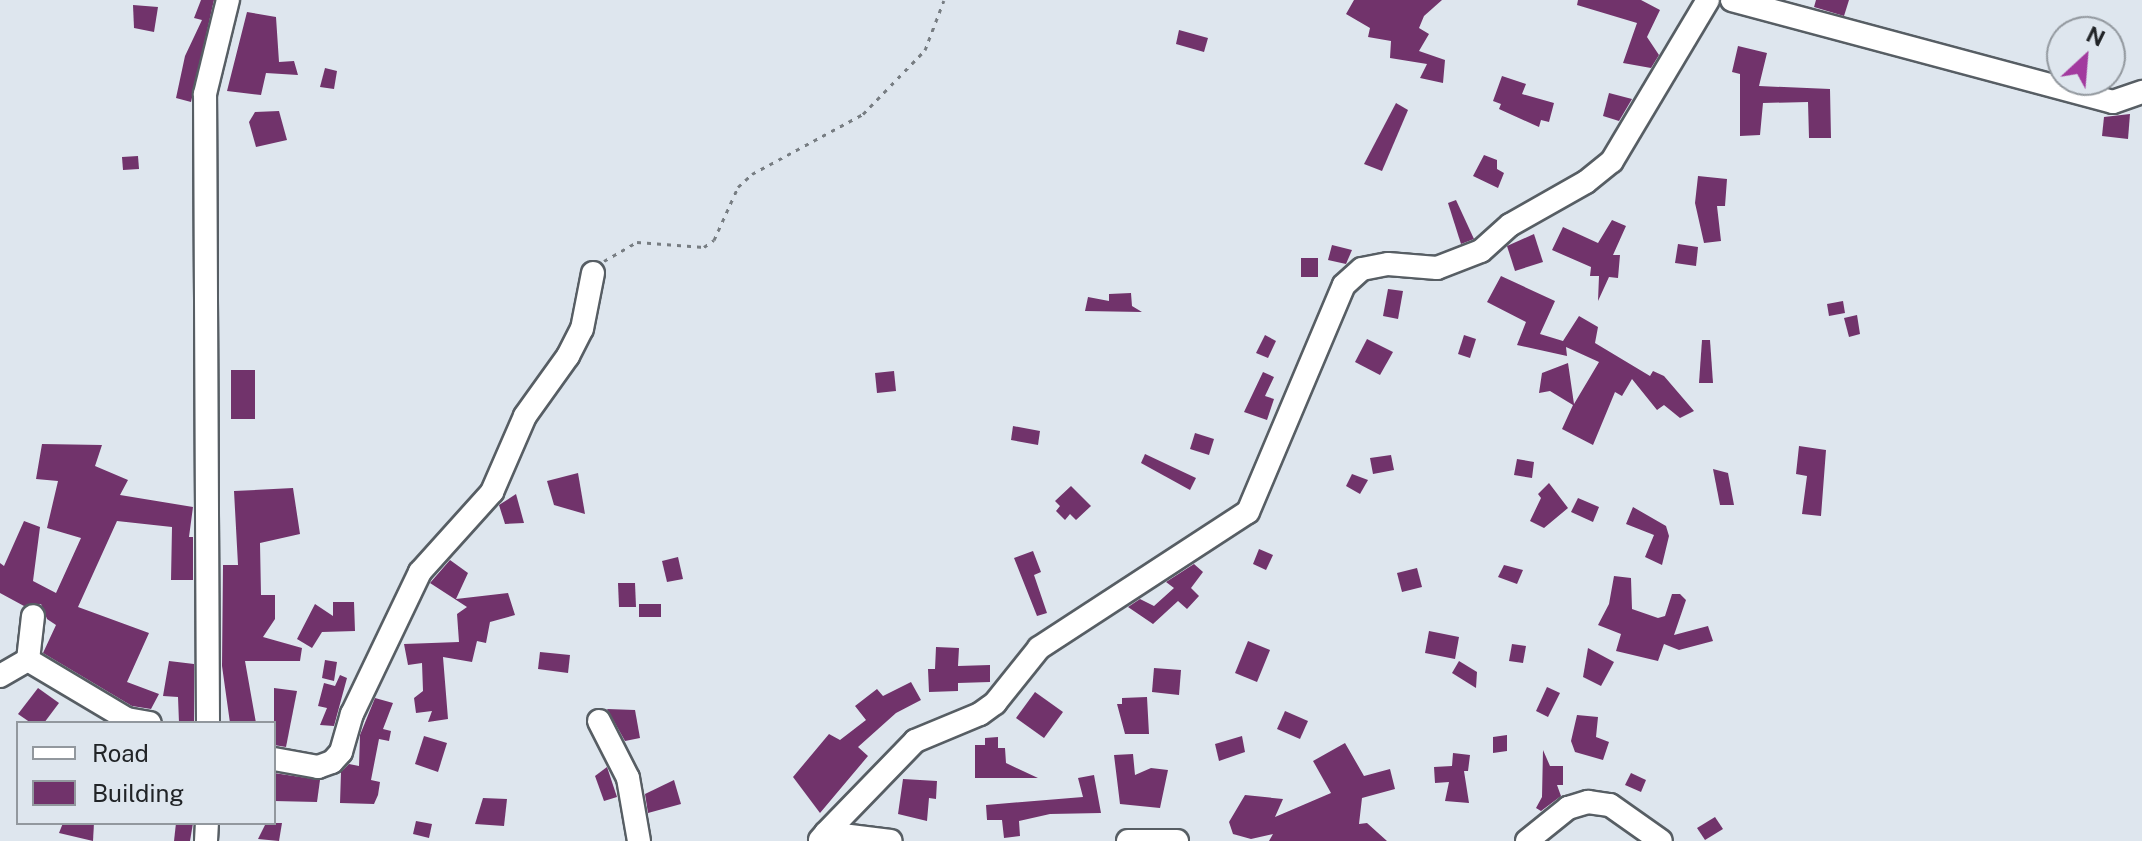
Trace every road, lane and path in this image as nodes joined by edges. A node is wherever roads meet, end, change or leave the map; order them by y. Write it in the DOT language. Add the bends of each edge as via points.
graph roads {
  1 [pos="228,0"];
  2 [pos="944,0"];
  3 [pos="1708,0"];
  4 [pos="1732,0"];
  5 [pos="2142,92"];
  6 [pos="593,273"];
  7 [pos="33,616"];
  8 [pos="28,660"];
  9 [pos="0,676"];
  10 [pos="138,721"];
  11 [pos="208,721"];
  12 [pos="599,721"];
  13 [pos="276,759"];
  14 [pos="823,837"];
  15 [pos="639,841"];
  16 [pos="891,841"];
  17 [pos="1128,841"];
  18 [pos="1177,841"];
  19 [pos="1527,841"];
  20 [pos="1661,841"];
  1 -- 11 [label="street" via="205,94"];
  2 -- 6 [label="path" via="925,50 863,114 752,174 738,187 714,240 704,247 637,242 611,254"];
  3 -- 14 [label="street" via="1612,161 1586,182 1510,225 1481,251 1437,268 1388,264 1362,269 1344,285 1248,512 1039,648 980,714 915,741"];
  4 -- 5 [label="street" via="2113,102"];
  6 -- 13 [label="street" via="582,329 568,356 525,416 492,492 420,572 352,714 341,752 318,767"];
  7 -- 8 [label="street"];
  8 -- 9 [label="street"];
  8 -- 10 [label="street"];
  12 -- 15 [label="street" via="628,778"];
  14 -- 16 [label="street"];
  17 -- 18 [label="street"];
  19 -- 20 [label="street" via="1568,808 1588,802 1610,805"];
}
